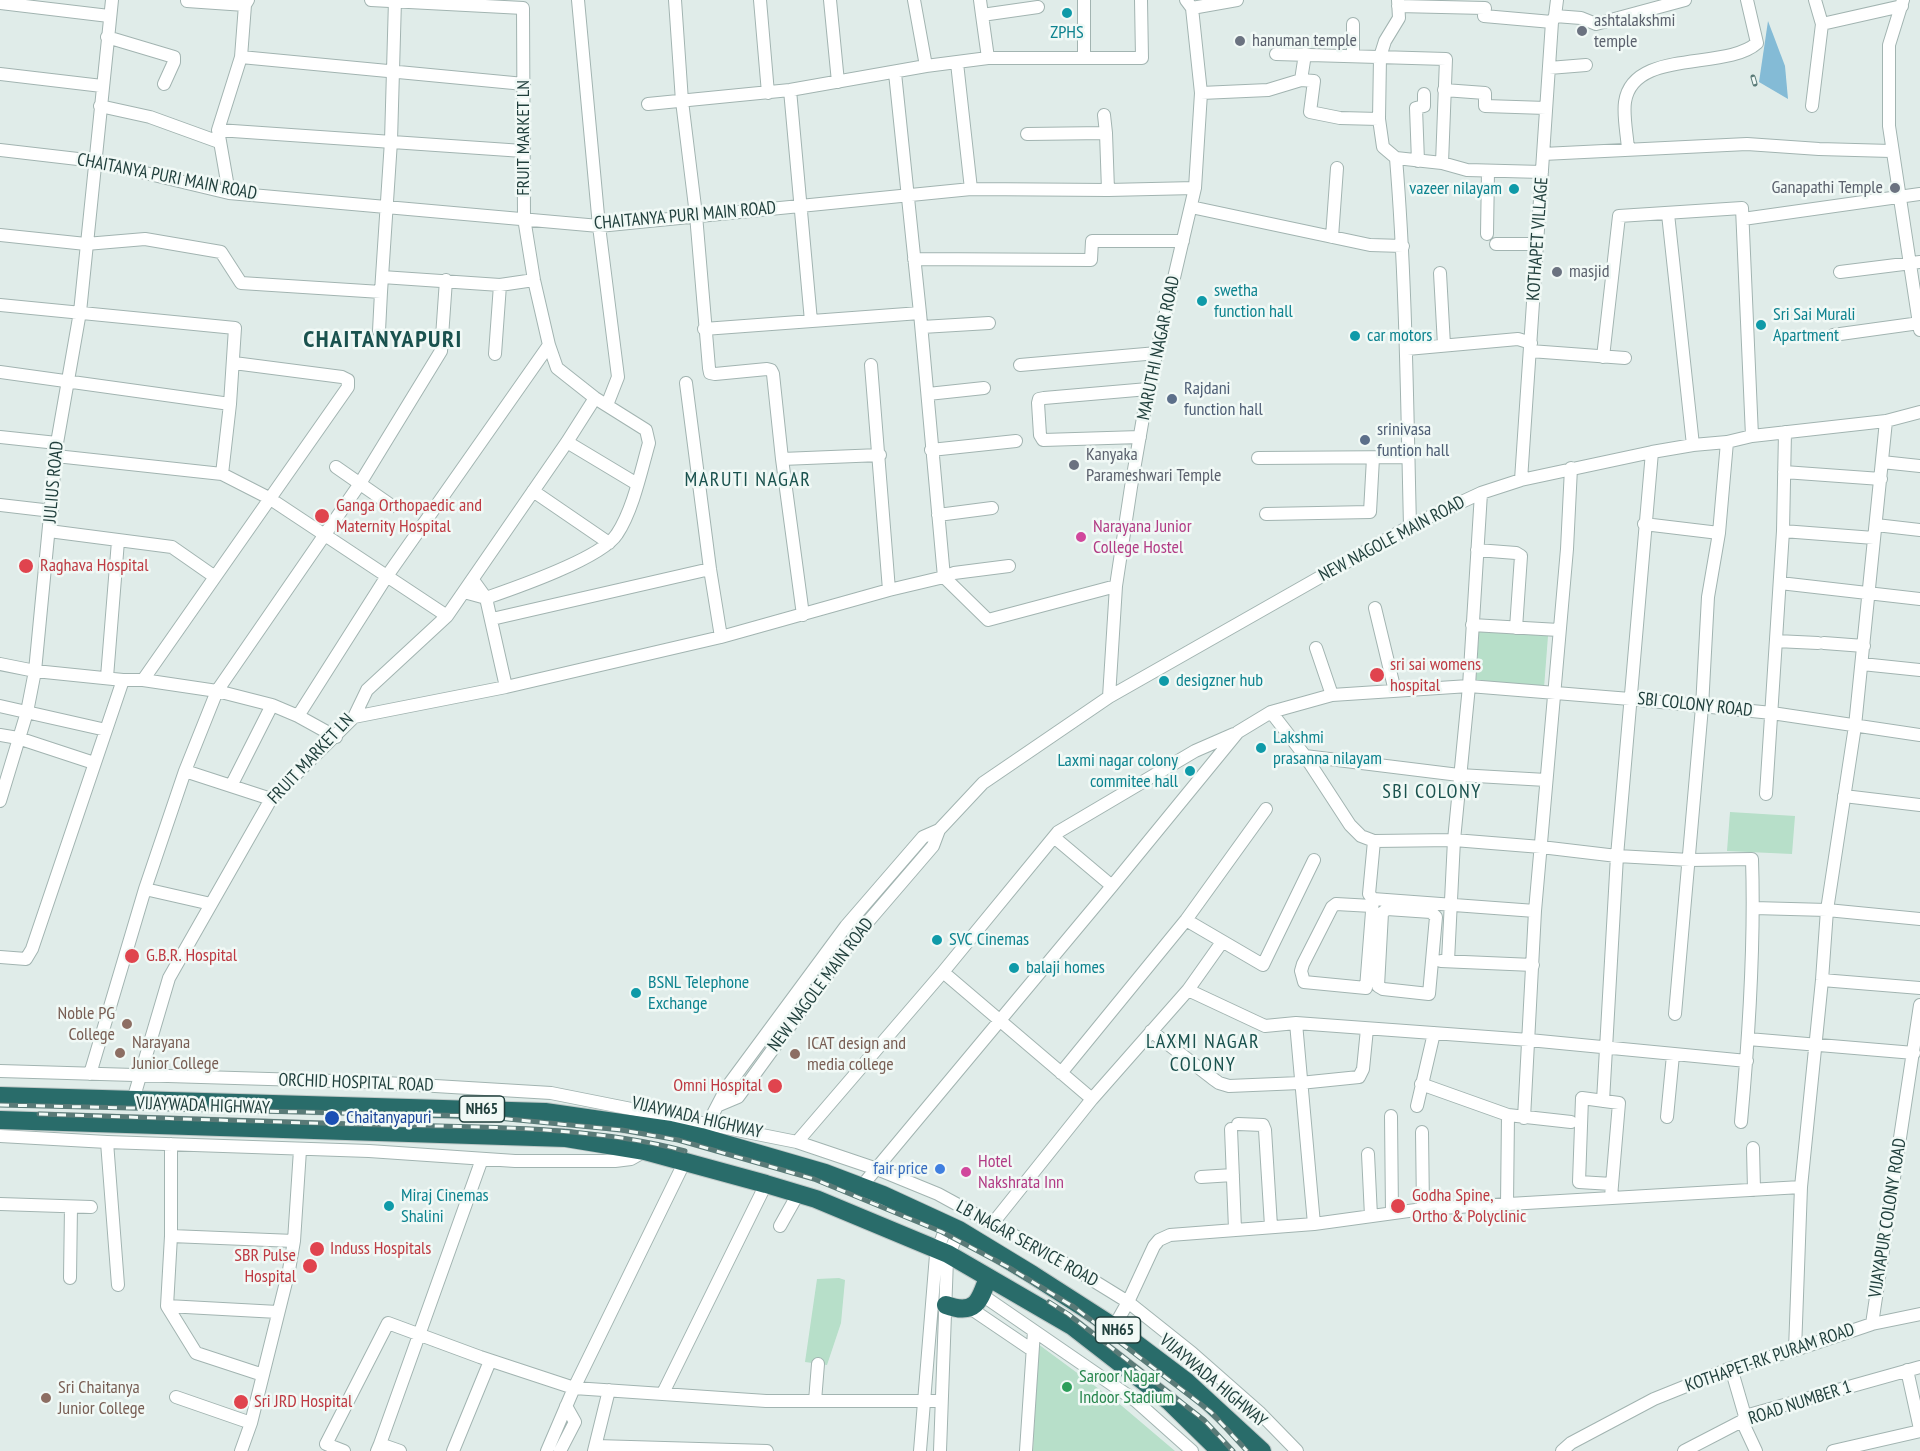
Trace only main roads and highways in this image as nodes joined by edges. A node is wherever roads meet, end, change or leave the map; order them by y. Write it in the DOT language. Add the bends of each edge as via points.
graph roads {
  1 [pos="0,1096"];
  2 [pos="0,1120"];
  3 [pos="988,1277"];
  4 [pos="946,1305"];
  5 [pos="1187,1382"];
  6 [pos="1170,1402"];
  7 [pos="1220,1451"];
  8 [pos="1262,1451"];
  1 -- 5 [label="highway, VIJAYWADA HIGHWAY / NH65" via="545,1112 670,1130 705,1131 825,1173 953,1227 1114,1327"];
  2 -- 3 [label="highway, VIJAYWADA HIGHWAY / NH65" via="566,1138 645,1151 816,1199 943,1252"];
  3 -- 4 [label="highway" via="976,1302 955,1309"];
  3 -- 6 [label="highway, VIJAYWADA HIGHWAY / NH65" via="1072,1326"];
  5 -- 6 [label="highway"];
  5 -- 8 [label="highway, VIJAYWADA HIGHWAY / NH65"];
  6 -- 7 [label="highway, VIJAYWADA HIGHWAY / NH65"];
}
